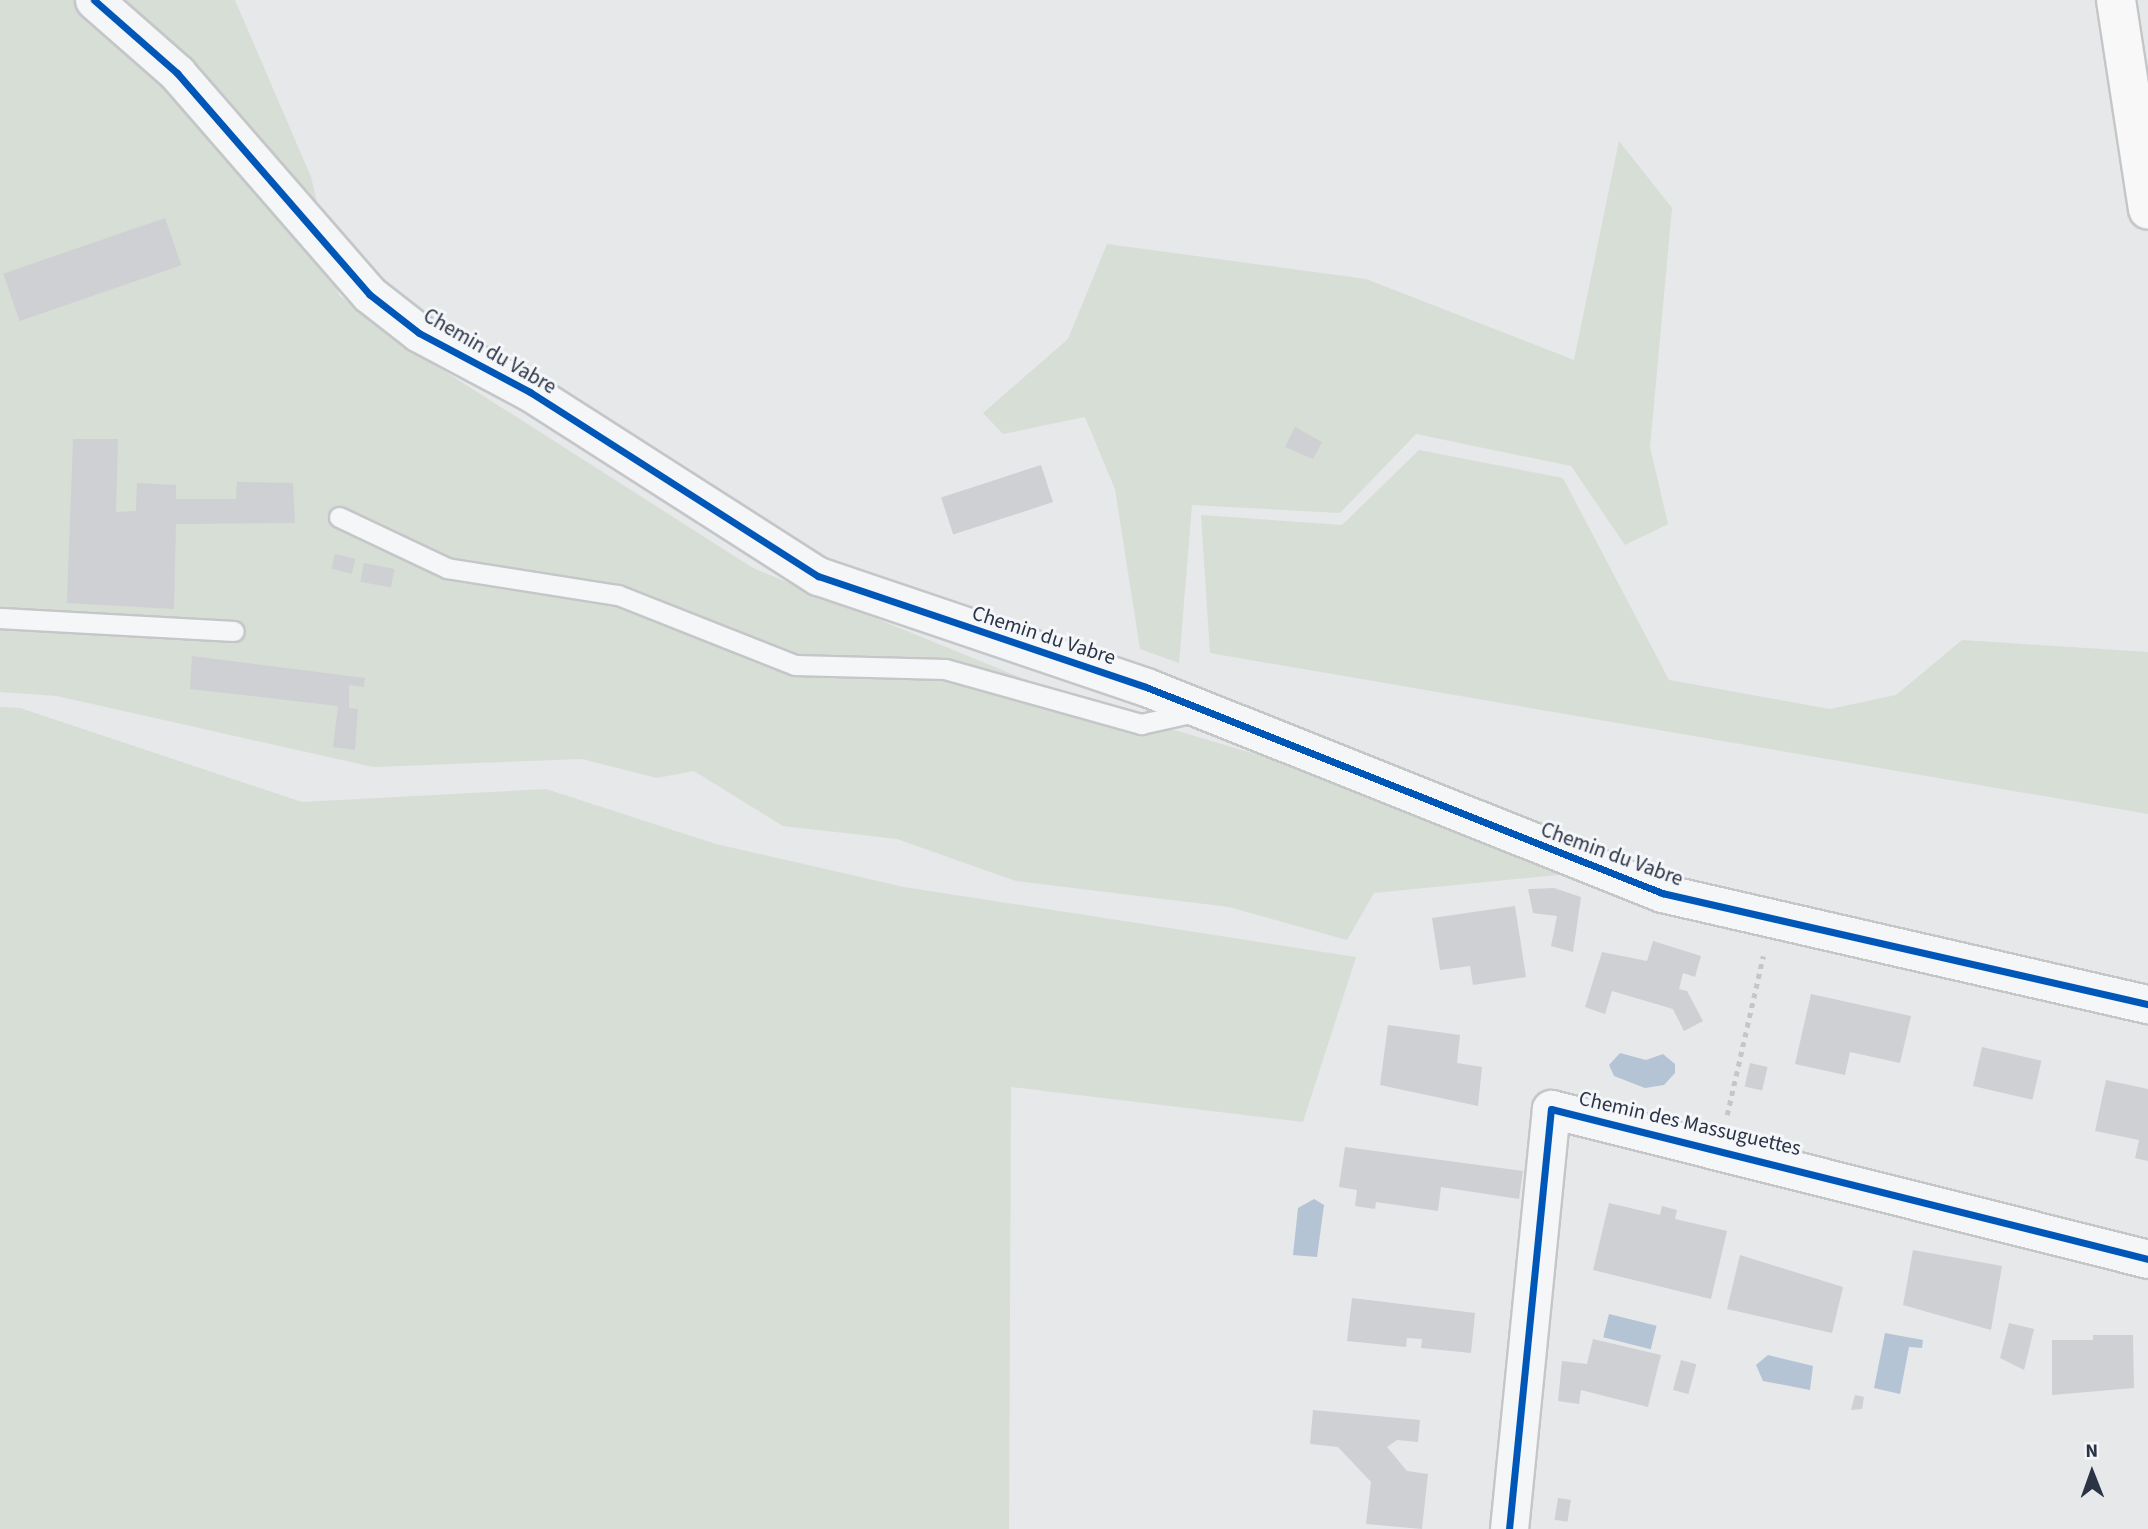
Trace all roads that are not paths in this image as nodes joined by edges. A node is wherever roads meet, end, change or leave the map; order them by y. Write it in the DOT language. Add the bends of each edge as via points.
graph roads {
  1 [pos="94,0"];
  2 [pos="2116,0"];
  3 [pos="2148,210"];
  4 [pos="339,517"];
  5 [pos="0,618"];
  6 [pos="233,631"];
  7 [pos="1203,711"];
  8 [pos="2148,1004"];
  9 [pos="2148,1259"];
  10 [pos="1509,1529"];
  1 -- 7 [label="street, Chemin du Vabre" via="177,73 369,293 419,333 530,392 818,576"];
  2 -- 3 [label="main road"];
  4 -- 7 [label="lane" via="447,568 618,594 794,665 945,670 1141,724"];
  5 -- 6 [label="lane"];
  7 -- 8 [label="street, Chemin du Vabre" via="1662,893"];
  9 -- 10 [label="street, Chemin des Massuguettes" via="1719,1146 1551,1109"];
}
